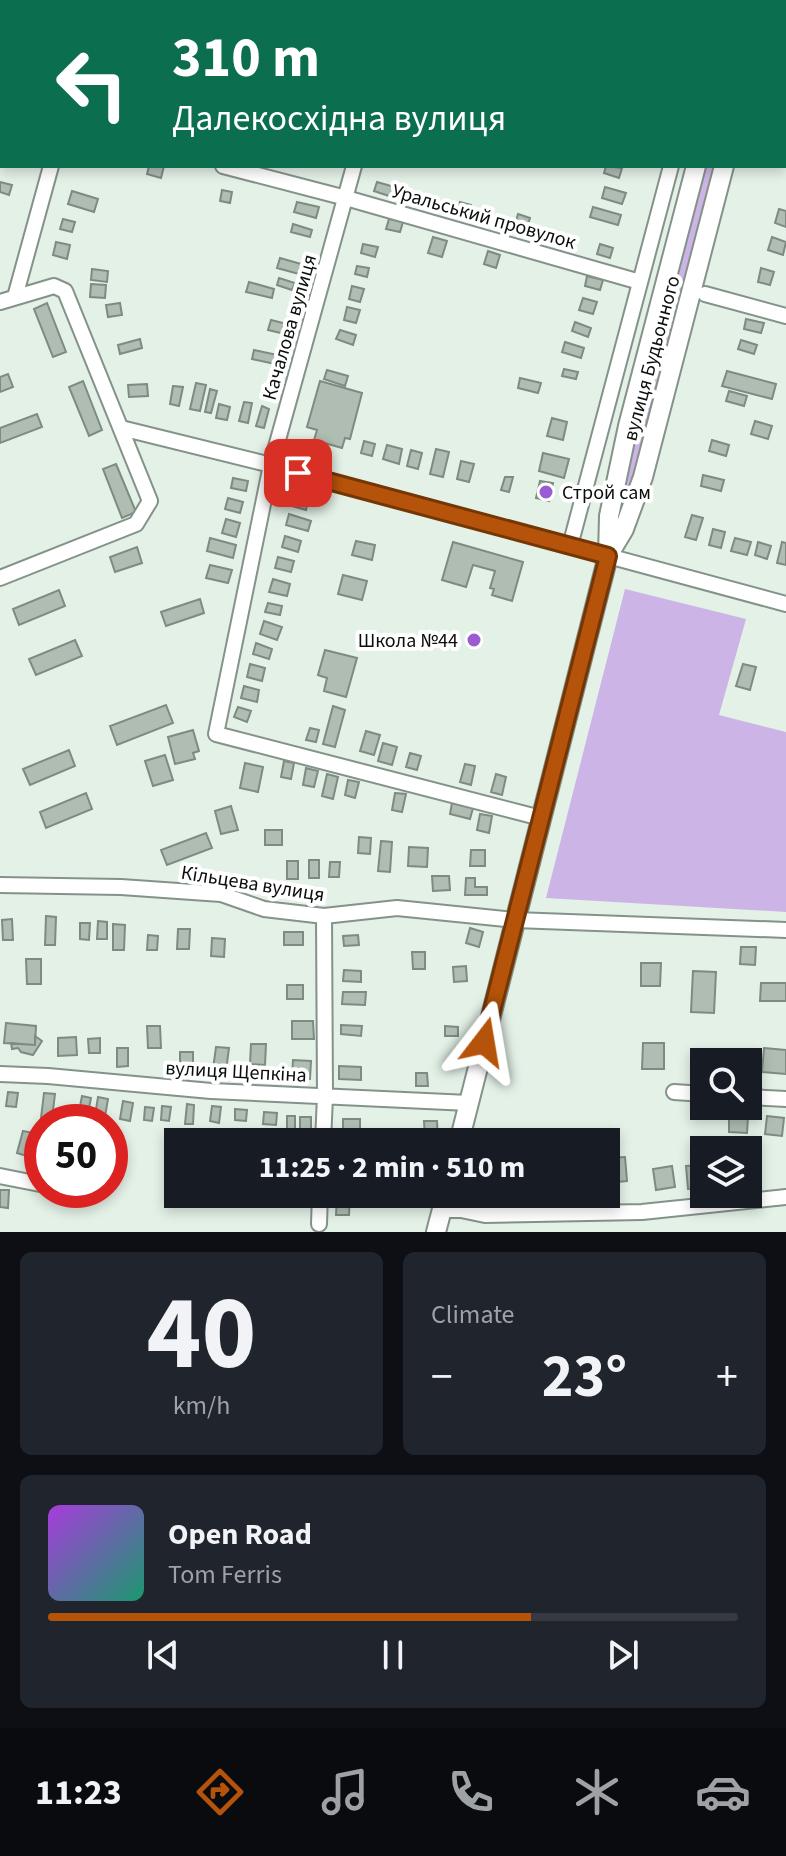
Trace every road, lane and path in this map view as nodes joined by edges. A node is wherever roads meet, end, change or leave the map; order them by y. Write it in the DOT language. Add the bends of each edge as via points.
graph roads {
  1 [pos="50,168"];
  2 [pos="231,168"];
  3 [pos="354,168"];
  4 [pos="670,168"];
  5 [pos="695,168"];
  6 [pos="723,168"];
  7 [pos="346,198"];
  8 [pos="640,282"];
  9 [pos="705,294"];
  10 [pos="15,297"];
  11 [pos="0,302"];
  12 [pos="786,316"];
  13 [pos="121,428"];
  14 [pos="271,465"];
  15 [pos="570,546"];
  16 [pos="608,556"];
  17 [pos="0,578"];
  18 [pos="786,604"];
  19 [pos="541,818"];
  20 [pos="0,885"];
  21 [pos="324,916"];
  22 [pos="515,920"];
  23 [pos="786,930"];
  24 [pos="0,1074"];
  25 [pos="674,1092"];
  26 [pos="690,1093"];
  27 [pos="325,1096"];
  28 [pos="762,1098"];
  29 [pos="786,1099"];
  30 [pos="469,1103"];
  31 [pos="324,1128"];
  32 [pos="463,1128"];
  33 [pos="0,1176"];
  34 [pos="24,1181"];
  35 [pos="786,1197"];
  36 [pos="320,1208"];
  37 [pos="442,1208"];
  38 [pos="457,1208"];
  39 [pos="319,1224"];
  40 [pos="436,1232"];
  1 -- 10 [label="street"];
  2 -- 7 [label="street, Уральський провулок"];
  3 -- 7 [label="street, Качалова вулиця"];
  4 -- 8 [label="street"];
  5 -- 16 [label="main road, вулиця Будьонного" via="628,426 609,516"];
  6 -- 16 [label="main road, вулиця Будьонного" via="643,477"];
  7 -- 8 [label="street, Уральський провулок"];
  7 -- 14 [label="street, Качалова вулиця"];
  8 -- 15 [label="street"];
  9 -- 12 [label="street"];
  10 -- 11 [label="street"];
  10 -- 13 [label="street" via="54,286 65,291"];
  13 -- 14 [label="street"];
  13 -- 17 [label="street" via="150,501 136,524"];
  14 -- 15 [label="street"];
  14 -- 19 [label="street, Качалова вулиця" via="216,734"];
  15 -- 16 [label="street"];
  16 -- 18 [label="street"];
  16 -- 19 [label="main road, вулиця Будьонного"];
  19 -- 22 [label="main road, вулиця Будьонного"];
  20 -- 21 [label="street, Кільцева вулиця" via="221,894 264,909"];
  21 -- 22 [label="street, Кільцева вулиця" via="397,908"];
  21 -- 27 [label="street"];
  22 -- 23 [label="street, Кільцева вулиця"];
  22 -- 30 [label="main road, вулиця Будьонного"];
  24 -- 27 [label="street, вулиця Щепкіна"];
  25 -- 26 [label="street"];
  27 -- 30 [label="street, вулиця Щепкіна"];
  27 -- 31 [label="street"];
  28 -- 29 [label="street"];
  30 -- 32 [label="main road, вулиця Будьонного"];
  33 -- 34 [label="street"];
  35 -- 38 [label="street" via="642,1212 485,1215"];
  36 -- 39 [label="street"];
  37 -- 40 [label="main road"];
}
